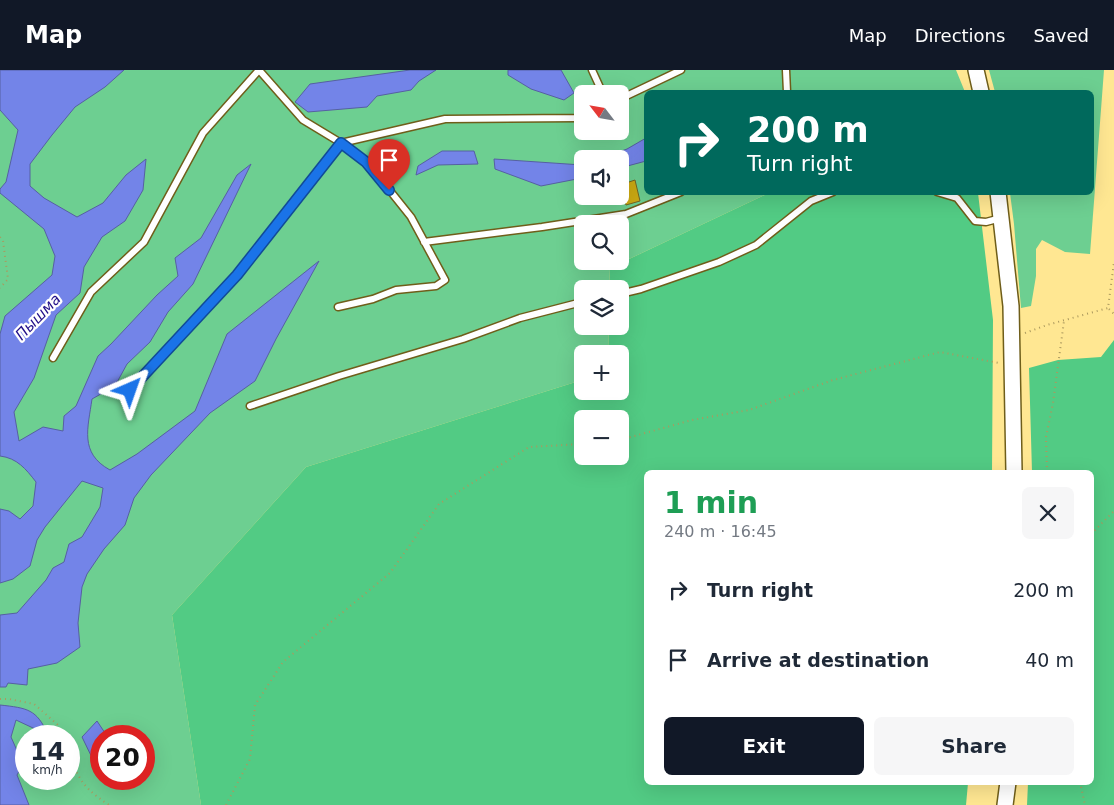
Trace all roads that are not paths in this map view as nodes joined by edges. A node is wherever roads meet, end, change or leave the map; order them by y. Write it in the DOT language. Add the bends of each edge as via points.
graph roads {
  1 [pos="259,70"];
  2 [pos="592,70"];
  3 [pos="681,70"];
  4 [pos="786,70"];
  5 [pos="976,70"];
  6 [pos="599,85"];
  7 [pos="788,90"];
  8 [pos="981,90"];
  9 [pos="629,95"];
  10 [pos="574,118"];
  11 [pos="341,143"];
  12 [pos="674,195"];
  13 [pos="826,195"];
  14 [pos="947,195"];
  15 [pos="998,195"];
  16 [pos="1001,218"];
  17 [pos="424,242"];
  18 [pos="629,292"];
  19 [pos="574,304"];
  20 [pos="338,306"];
  21 [pos="53,358"];
  22 [pos="130,390"];
  23 [pos="250,406"];
  24 [pos="1014,470"];
  25 [pos="1007,785"];
  26 [pos="1004,805"];
  1 -- 11 [label="lane" via="303,120"];
  1 -- 21 [label="lane" via="203,133 144,242 91,292"];
  2 -- 6 [label="lane"];
  3 -- 9 [label="lane"];
  4 -- 7 [label="lane"];
  5 -- 8 [label="street"];
  10 -- 11 [label="lane" via="445,119"];
  11 -- 17 [label="lane" via="366,162 411,218"];
  11 -- 22 [label="lane" via="237,275"];
  12 -- 17 [label="lane" via="626,214"];
  13 -- 18 [label="lane" via="811,201 756,245 719,262"];
  14 -- 16 [label="lane" via="957,198 975,221"];
  15 -- 16 [label="street"];
  16 -- 24 [label="street" via="1013,337"];
  17 -- 20 [label="lane" via="445,280 436,286 396,290 373,299"];
  19 -- 23 [label="lane" via="520,318 464,339"];
  25 -- 26 [label="street"];
}
